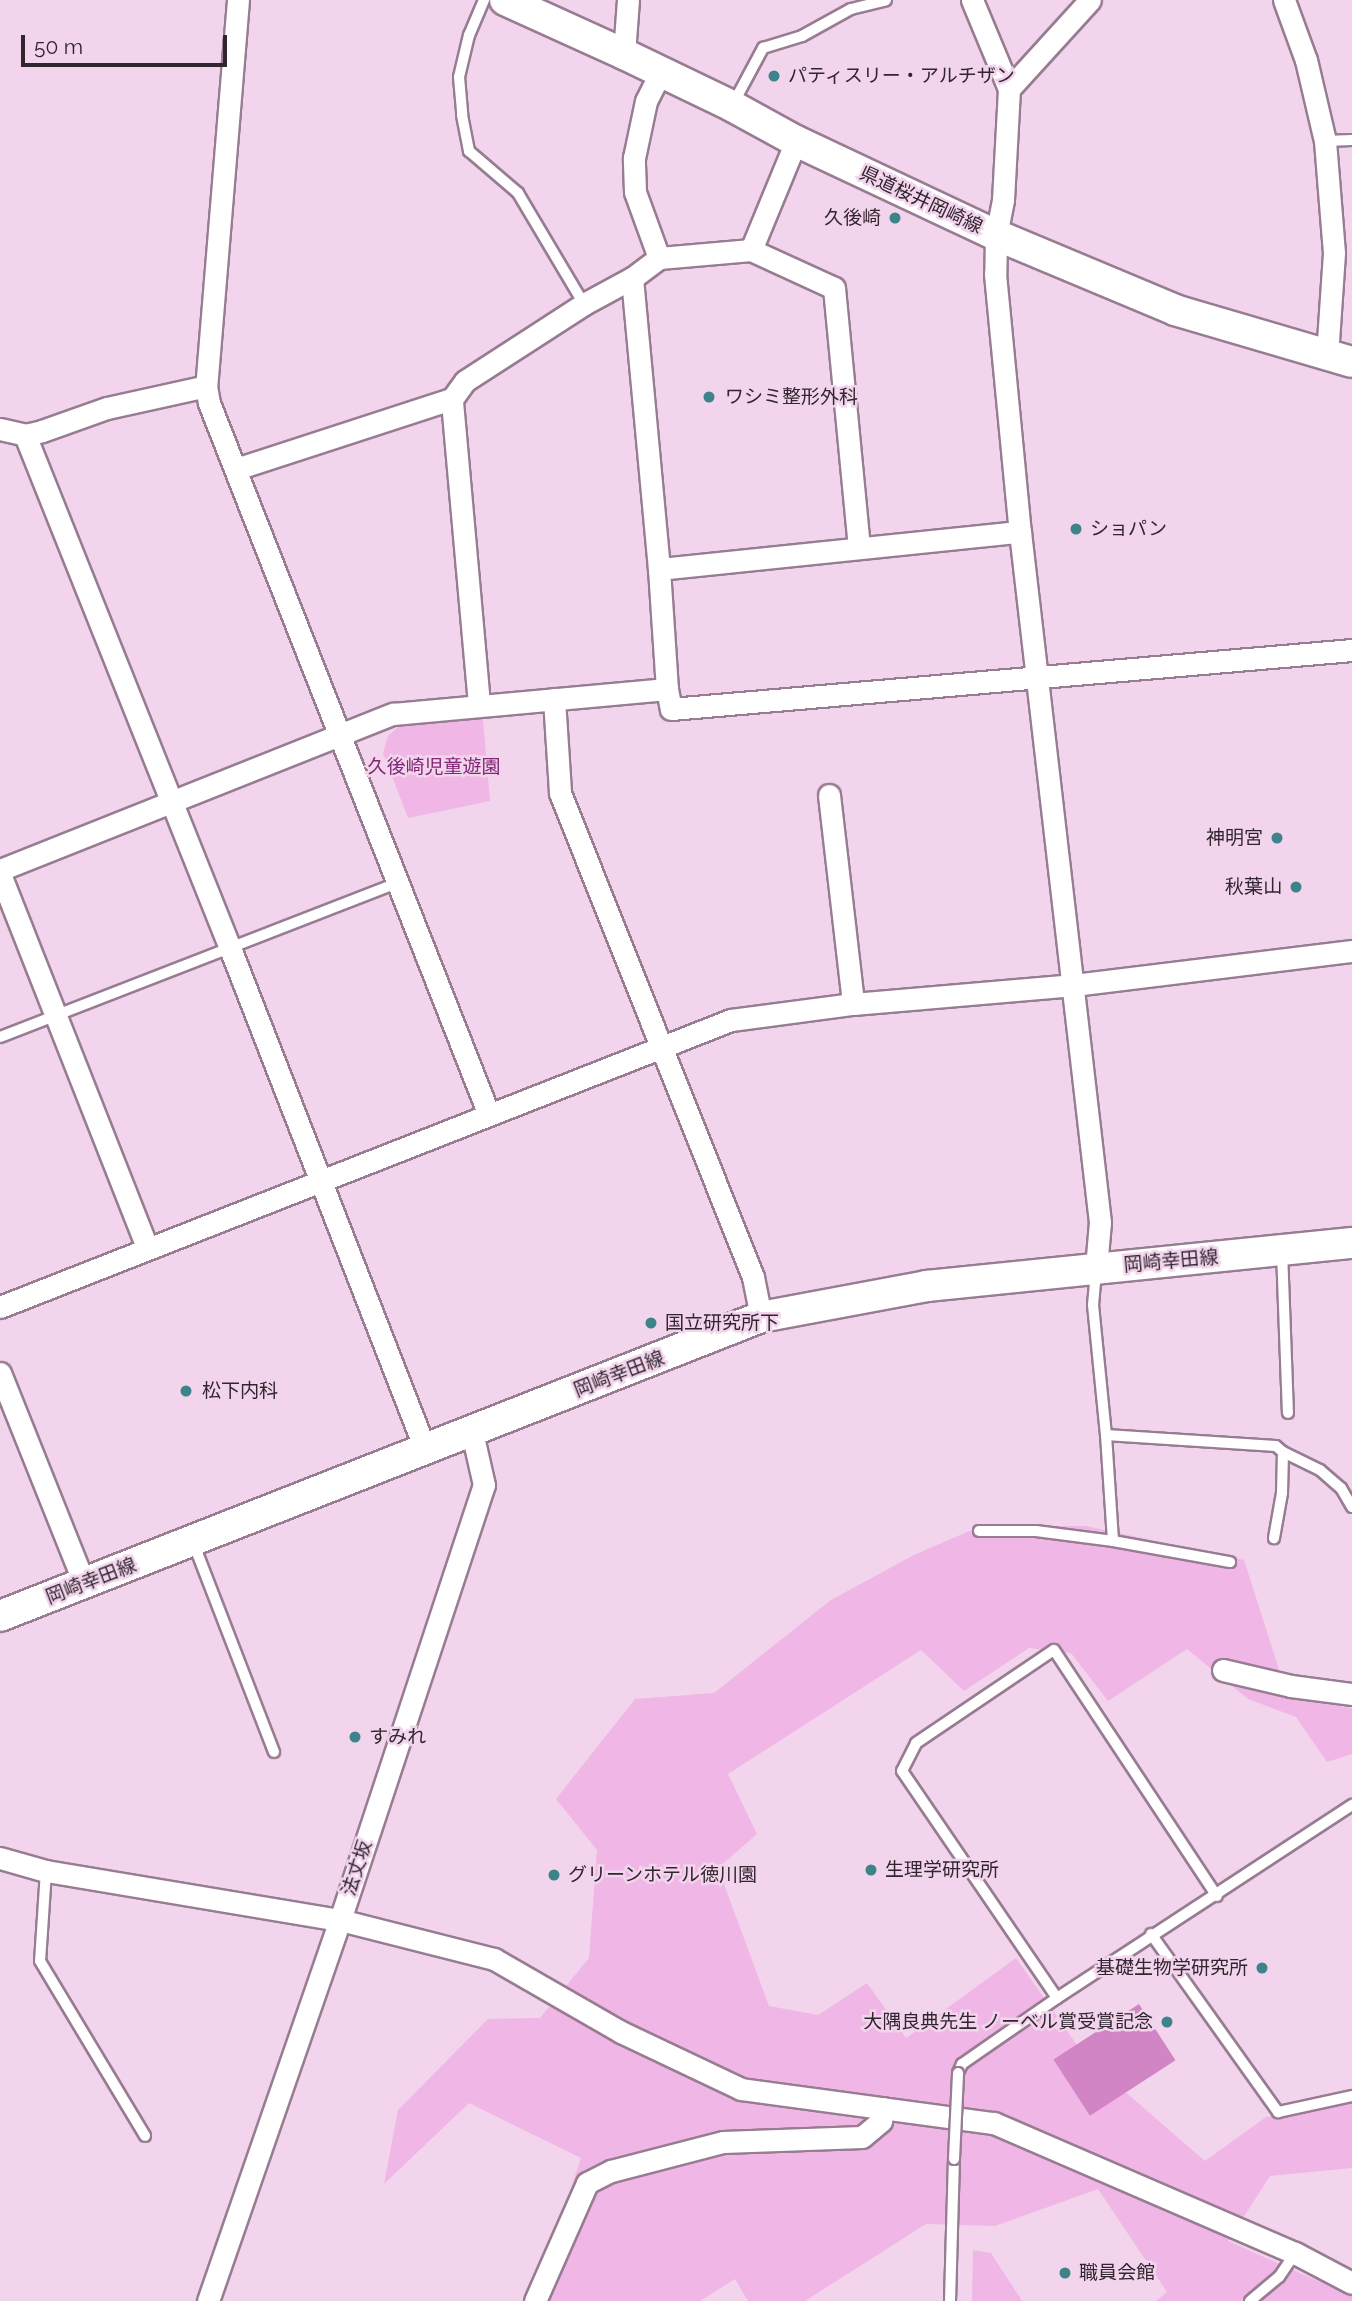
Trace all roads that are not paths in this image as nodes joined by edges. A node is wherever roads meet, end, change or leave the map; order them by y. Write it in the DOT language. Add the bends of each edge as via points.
graph roads {
  1 [pos="238,0"];
  2 [pos="484,0"];
  3 [pos="505,0"];
  4 [pos="628,0"];
  5 [pos="886,0"];
  6 [pos="972,0"];
  7 [pos="1090,0"];
  8 [pos="1284,0"];
  9 [pos="624,54"];
  10 [pos="660,72"];
  11 [pos="1009,89"];
  12 [pos="732,106"];
  13 [pos="1352,140"];
  14 [pos="796,141"];
  15 [pos="1325,141"];
  16 [pos="996,235"];
  17 [pos="751,250"];
  18 [pos="659,258"];
  19 [pos="632,278"];
  20 [pos="584,304"];
  21 [pos="1339,359"];
  22 [pos="206,386"];
  23 [pos="452,399"];
  24 [pos="0,429"];
  25 [pos="25,435"];
  26 [pos="236,469"];
  27 [pos="1020,532"];
  28 [pos="859,547"];
  29 [pos="659,569"];
  30 [pos="1352,650"];
  31 [pos="1037,678"];
  32 [pos="667,689"];
  33 [pos="554,699"];
  34 [pos="479,704"];
  35 [pos="342,735"];
  36 [pos="829,795"];
  37 [pos="172,802"];
  38 [pos="0,872"];
  39 [pos="397,883"];
  40 [pos="230,948"];
  41 [pos="1352,951"];
  42 [pos="1074,985"];
  43 [pos="853,1004"];
  44 [pos="55,1016"];
  45 [pos="0,1037"];
  46 [pos="661,1048"];
  47 [pos="489,1115"];
  48 [pos="321,1182"];
  49 [pos="1352,1243"];
  50 [pos="147,1248"];
  51 [pos="1282,1251"];
  52 [pos="1096,1268"];
  53 [pos="0,1307"];
  54 [pos="761,1317"];
  55 [pos="0,1373"];
  56 [pos="1288,1413"];
  57 [pos="472,1432"];
  58 [pos="1106,1435"];
  59 [pos="425,1449"];
  60 [pos="1283,1452"];
  61 [pos="1352,1507"];
  62 [pos="979,1531"];
  63 [pos="1274,1538"];
  64 [pos="1113,1541"];
  65 [pos="193,1542"];
  66 [pos="1230,1562"];
  67 [pos="84,1583"];
  68 [pos="0,1616"];
  69 [pos="1223,1670"];
  70 [pos="1352,1694"];
  71 [pos="274,1752"];
  72 [pos="1352,1805"];
  73 [pos="0,1858"];
  74 [pos="46,1871"];
  75 [pos="1217,1896"];
  76 [pos="340,1920"];
  77 [pos="1151,1934"];
  78 [pos="1057,1998"];
  79 [pos="1352,2096"];
  80 [pos="883,2108"];
  81 [pos="145,2136"];
  82 [pos="1295,2253"];
  83 [pos="1352,2283"];
  84 [pos="208,2301"];
  85 [pos="535,2301"];
  86 [pos="950,2301"];
  87 [pos="1250,2301"];
  1 -- 22 [label="street"];
  2 -- 20 [label="lane" via="469,35 459,78 469,151 518,193"];
  3 -- 9 [label="main road, 県道桜井岡崎線"];
  4 -- 9 [label="street"];
  5 -- 12 [label="lane" via="851,9 802,36 763,48"];
  6 -- 11 [label="street"];
  7 -- 11 [label="street"];
  8 -- 15 [label="street" via="1306,60"];
  9 -- 10 [label="main road, 県道桜井岡崎線"];
  10 -- 12 [label="main road, 県道桜井岡崎線"];
  10 -- 18 [label="street" via="646,102 634,158 635,192"];
  11 -- 16 [label="street" via="1003,200"];
  12 -- 14 [label="main road, 県道桜井岡崎線"];
  13 -- 15 [label="lane"];
  14 -- 16 [label="main road, 県道桜井岡崎線"];
  14 -- 17 [label="street"];
  15 -- 21 [label="street"];
  16 -- 21 [label="main road, 県道桜井岡崎線" via="1175,310"];
  16 -- 27 [label="street" via="995,274"];
  17 -- 18 [label="street"];
  17 -- 28 [label="street" via="834,288"];
  18 -- 19 [label="street"];
  19 -- 20 [label="street"];
  19 -- 29 [label="street"];
  20 -- 23 [label="street" via="465,381"];
  22 -- 25 [label="street" via="107,408"];
  22 -- 26 [label="street"];
  23 -- 26 [label="street"];
  23 -- 34 [label="street"];
  24 -- 25 [label="street"];
  25 -- 37 [label="street"];
  26 -- 35 [label="street"];
  27 -- 28 [label="street"];
  27 -- 31 [label="street"];
  28 -- 29 [label="street"];
  29 -- 32 [label="street"];
  30 -- 31 [label="street"];
  31 -- 32 [label="street" via="671,709"];
  31 -- 42 [label="street"];
  32 -- 33 [label="street"];
  33 -- 34 [label="street"];
  33 -- 46 [label="street" via="560,793"];
  34 -- 35 [label="street" via="393,714"];
  35 -- 37 [label="street"];
  35 -- 39 [label="street"];
  36 -- 43 [label="street"];
  37 -- 38 [label="street"];
  37 -- 40 [label="street"];
  38 -- 44 [label="street"];
  39 -- 40 [label="lane"];
  39 -- 47 [label="street"];
  40 -- 44 [label="lane"];
  40 -- 48 [label="street"];
  41 -- 42 [label="street"];
  42 -- 43 [label="street"];
  42 -- 52 [label="street" via="1100,1222"];
  43 -- 46 [label="street" via="732,1020"];
  44 -- 45 [label="lane"];
  44 -- 50 [label="street"];
  46 -- 47 [label="street"];
  46 -- 54 [label="street" via="753,1277"];
  47 -- 48 [label="street"];
  48 -- 50 [label="street"];
  48 -- 59 [label="street"];
  49 -- 51 [label="main road, 岡崎幸田線"];
  50 -- 53 [label="street"];
  51 -- 52 [label="main road, 岡崎幸田線"];
  51 -- 56 [label="lane"];
  52 -- 54 [label="main road, 岡崎幸田線" via="927,1286"];
  52 -- 58 [label="lane" via="1093,1305"];
  54 -- 57 [label="main road, 岡崎幸田線"];
  55 -- 67 [label="street"];
  57 -- 59 [label="main road, 岡崎幸田線"];
  57 -- 76 [label="street, 法丈坂" via="484,1485"];
  58 -- 60 [label="lane" via="1276,1446"];
  58 -- 64 [label="lane"];
  59 -- 65 [label="main road, 岡崎幸田線"];
  60 -- 61 [label="lane" via="1320,1470 1341,1488"];
  60 -- 63 [label="lane"];
  62 -- 64 [label="lane" via="1036,1531"];
  64 -- 66 [label="lane"];
  65 -- 67 [label="main road, 岡崎幸田線"];
  65 -- 71 [label="lane"];
  67 -- 68 [label="main road, 岡崎幸田線"];
  69 -- 70 [label="street"];
  72 -- 75 [label="lane"];
  73 -- 74 [label="street"];
  74 -- 76 [label="street"];
  74 -- 81 [label="lane" via="40,1961"];
  75 -- 77 [label="lane"];
  75 -- 78 [label="lane" via="1054,1650 916,1743 902,1771"];
  76 -- 80 [label="street" via="494,1959 621,2032 741,2089"];
  76 -- 84 [label="street, 法丈坂"];
  77 -- 78 [label="lane"];
  77 -- 79 [label="lane" via="1278,2112"];
  78 -- 86 [label="lane, bridge" via="962,2064 958,2073"];
  80 -- 82 [label="street" via="993,2123"];
  80 -- 85 [label="street" via="881,2121 862,2137 723,2142 611,2171 587,2183"];
  82 -- 83 [label="street"];
  82 -- 87 [label="lane" via="1279,2277"];
}
